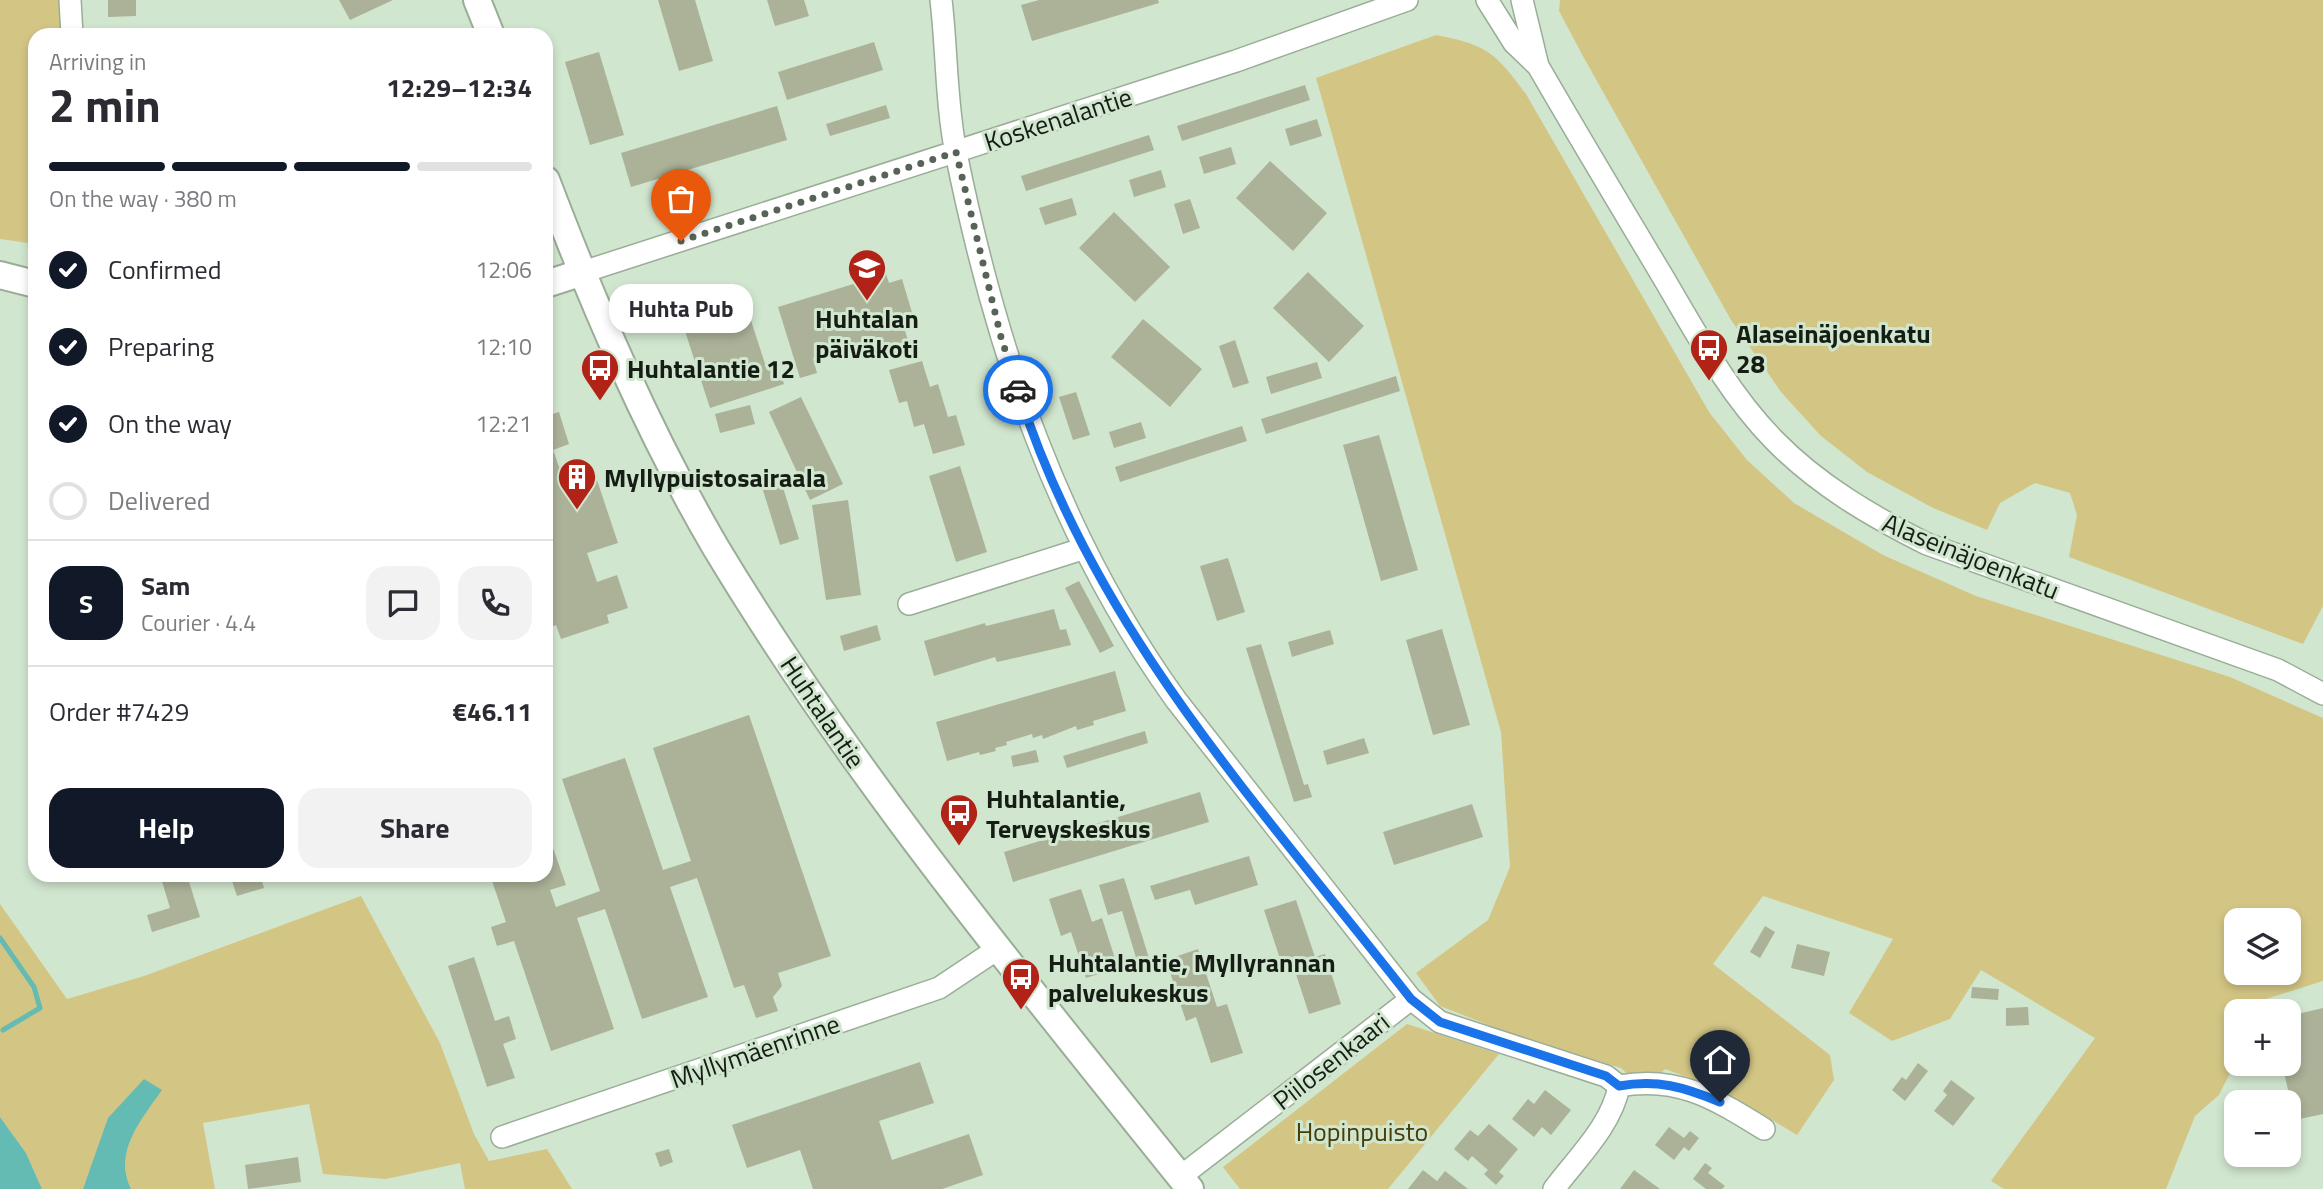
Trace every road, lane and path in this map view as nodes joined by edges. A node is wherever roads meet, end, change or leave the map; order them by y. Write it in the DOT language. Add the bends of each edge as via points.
graph roads {
  1 [pos="70,0"];
  2 [pos="477,0"];
  3 [pos="941,0"];
  4 [pos="1407,0"];
  5 [pos="1487,0"];
  6 [pos="1521,1"];
  7 [pos="72,28"];
  8 [pos="488,28"];
  9 [pos="1538,66"];
  10 [pos="956,152"];
  11 [pos="553,197"];
  12 [pos="583,272"];
  13 [pos="0,275"];
  14 [pos="28,282"];
  15 [pos="553,282"];
  16 [pos="1083,549"];
  17 [pos="909,604"];
  18 [pos="2323,694"];
  19 [pos="999,948"];
  20 [pos="1411,999"];
  21 [pos="1619,1086"];
  22 [pos="1764,1129"];
  23 [pos="502,1138"];
  24 [pos="1185,1183"];
  25 [pos="1554,1189"];
  1 -- 7 [label="street"];
  2 -- 8 [label="main road"];
  3 -- 10 [label="street"];
  4 -- 10 [label="street, Koskenalantie" via="1237,61"];
  5 -- 9 [label="street, Alaseinäjoenkatu" via="1514,44"];
  6 -- 9 [label="street, Alaseinäjoenkatu"];
  9 -- 18 [label="street, Alaseinäjoenkatu" via="1704,347 1773,439 1815,477 1874,518 1927,544 2278,670"];
  10 -- 12 [label="street, Koskenalantie"];
  10 -- 16 [label="street" via="1023,407"];
  11 -- 12 [label="main road, Huhtalantie"];
  12 -- 15 [label="main road, Koskenalantie"];
  12 -- 19 [label="main road, Huhtalantie" via="645,412 715,545 850,754"];
  13 -- 14 [label="main road"];
  16 -- 17 [label="street"];
  16 -- 20 [label="street" via="1147,660 1176,700"];
  19 -- 23 [label="street, Myllymäenrinne" via="939,988"];
  19 -- 24 [label="main road, Huhtalantie"];
  20 -- 21 [label="street, Piilosenkaari" via="1440,1022 1606,1076"];
  20 -- 24 [label="street, Piilosenkaari"];
  21 -- 22 [label="street" via="1644,1081 1679,1085 1720,1102"];
  21 -- 25 [label="street" via="1607,1118"];
}
